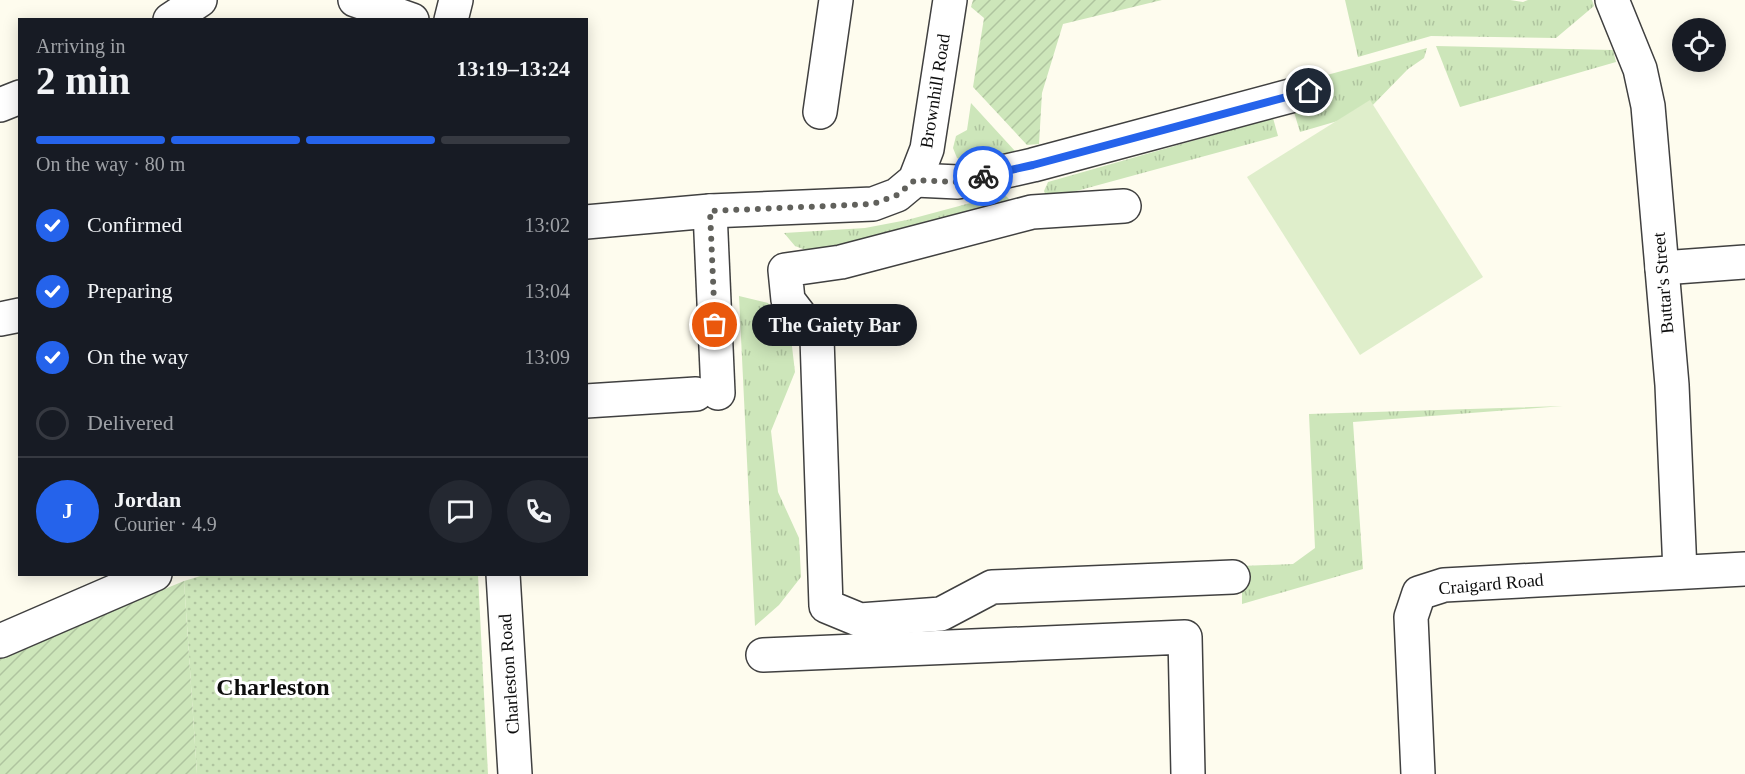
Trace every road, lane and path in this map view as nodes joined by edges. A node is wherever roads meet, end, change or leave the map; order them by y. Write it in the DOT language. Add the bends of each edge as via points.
graph roads {
  1 [pos="200,0"];
  2 [pos="355,0"];
  3 [pos="456,0"];
  4 [pos="836,0"];
  5 [pos="950,0"];
  6 [pos="1612,0"];
  7 [pos="173,18"];
  8 [pos="406,18"];
  9 [pos="452,18"];
  10 [pos="1309,91"];
  11 [pos="18,98"];
  12 [pos="0,105"];
  13 [pos="820,111"];
  14 [pos="1019,168"];
  15 [pos="915,180"];
  16 [pos="1124,206"];
  17 [pos="710,211"];
  18 [pos="1032,212"];
  19 [pos="588,222"];
  20 [pos="1745,262"];
  21 [pos="1662,268"];
  22 [pos="18,316"];
  23 [pos="0,320"];
  24 [pos="588,401"];
  25 [pos="1745,568"];
  26 [pos="1680,572"];
  27 [pos="149,576"];
  28 [pos="502,576"];
  29 [pos="1233,577"];
  30 [pos="0,640"];
  31 [pos="763,655"];
  32 [pos="515,774"];
  33 [pos="1188,774"];
  34 [pos="1418,774"];
  1 -- 7 [label="street"];
  2 -- 8 [label="street"];
  3 -- 9 [label="street"];
  4 -- 13 [label="street"];
  5 -- 15 [label="street, Brownhill Road" via="927,149"];
  6 -- 21 [label="street, Buttar's Street" via="1640,69 1648,106"];
  10 -- 14 [label="street"];
  11 -- 12 [label="street"];
  14 -- 15 [label="street" via="958,182"];
  14 -- 18 [label="street"];
  15 -- 17 [label="street" via="897,195 873,204"];
  16 -- 18 [label="street"];
  17 -- 19 [label="street"];
  17 -- 24 [label="street" via="707,394"];
  18 -- 29 [label="street" via="841,262 785,270 789,300 817,338 826,606 860,620 941,614 992,587"];
  20 -- 21 [label="street"];
  21 -- 26 [label="street, Buttar's Street" via="1672,385"];
  22 -- 23 [label="street"];
  25 -- 26 [label="street, Craigard Road"];
  26 -- 34 [label="street, Craigard Road" via="1444,585 1419,593 1411,617"];
  27 -- 30 [label="street"];
  28 -- 32 [label="street, Charleston Road"];
  31 -- 33 [label="street" via="1185,637"];
}
